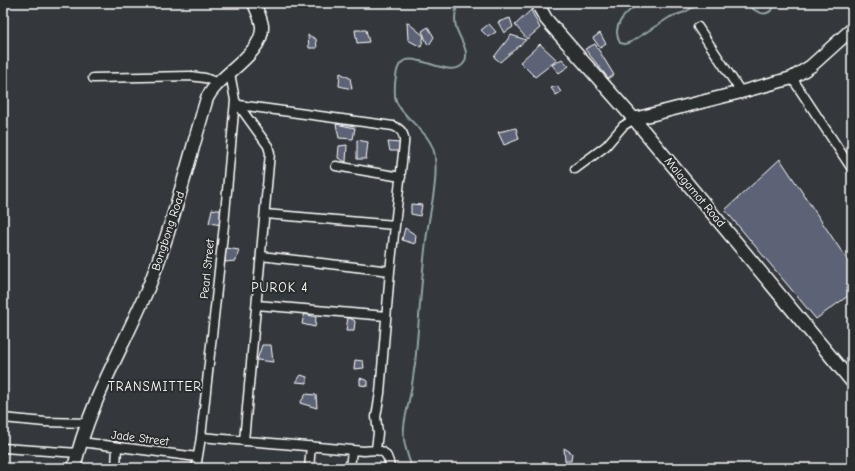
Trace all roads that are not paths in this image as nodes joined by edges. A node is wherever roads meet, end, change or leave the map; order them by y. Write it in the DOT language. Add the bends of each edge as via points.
graph roads {
  1 [pos="254,3"];
  2 [pos="537,3"];
  3 [pos="698,27"];
  4 [pos="852,29"];
  5 [pos="230,73"];
  6 [pos="93,78"];
  7 [pos="792,78"];
  8 [pos="218,83"];
  9 [pos="741,92"];
  10 [pos="237,103"];
  11 [pos="634,119"];
  12 [pos="336,166"];
  13 [pos="576,169"];
  14 [pos="852,169"];
  15 [pos="401,177"];
  16 [pos="265,214"];
  17 [pos="395,225"];
  18 [pos="261,256"];
  19 [pos="390,271"];
  20 [pos="257,305"];
  21 [pos="386,316"];
  22 [pos="852,382"];
  23 [pos="3,418"];
  24 [pos="87,422"];
  25 [pos="201,437"];
  26 [pos="244,441"];
  27 [pos="311,446"];
  28 [pos="117,447"];
  29 [pos="3,448"];
  30 [pos="79,448"];
  31 [pos="376,449"];
  32 [pos="352,450"];
  33 [pos="197,457"];
  34 [pos="74,468"];
  35 [pos="116,468"];
  36 [pos="196,468"];
  37 [pos="309,468"];
  38 [pos="350,468"];
  39 [pos="390,468"];
  1 -- 5 [label="street, Bongbong Road" via="260,17 261,35 249,54"];
  2 -- 11 [label="street, Malagamot Road" via="546,19"];
  3 -- 9 [label="street"];
  4 -- 7 [label="street" via="811,66"];
  5 -- 8 [label="street, Bongbong Road"];
  5 -- 10 [label="street, Pearl Street"];
  6 -- 8 [label="street" via="190,76"];
  7 -- 9 [label="street"];
  7 -- 14 [label="street"];
  8 -- 24 [label="street, Bongbong Road" via="207,98 178,202 151,281"];
  9 -- 11 [label="street"];
  10 -- 15 [label="street" via="396,127 403,132 404,139"];
  10 -- 16 [label="street" via="266,142 270,153"];
  10 -- 25 [label="street, Pearl Street"];
  11 -- 13 [label="street" via="623,126 606,146"];
  11 -- 22 [label="street, Malagamot Road"];
  12 -- 15 [label="street"];
  15 -- 17 [label="street"];
  16 -- 17 [label="street"];
  16 -- 18 [label="street"];
  17 -- 19 [label="street"];
  18 -- 19 [label="street"];
  18 -- 20 [label="street"];
  19 -- 21 [label="street"];
  20 -- 21 [label="street"];
  20 -- 26 [label="street"];
  21 -- 31 [label="street" via="376,417"];
  23 -- 24 [label="street"];
  24 -- 30 [label="street, Bongbong Road"];
  25 -- 26 [label="street"];
  25 -- 33 [label="street, Pearl Street"];
  26 -- 27 [label="street"];
  27 -- 32 [label="street"];
  27 -- 37 [label="street"];
  28 -- 30 [label="street, Jade Street"];
  28 -- 33 [label="street, Jade Street"];
  28 -- 35 [label="street"];
  29 -- 30 [label="street, Jade Street"];
  30 -- 34 [label="street, Bongbong Road"];
  31 -- 32 [label="street"];
  31 -- 39 [label="street" via="387,456"];
  32 -- 38 [label="street"];
  33 -- 36 [label="street, Pearl Street"];
}
